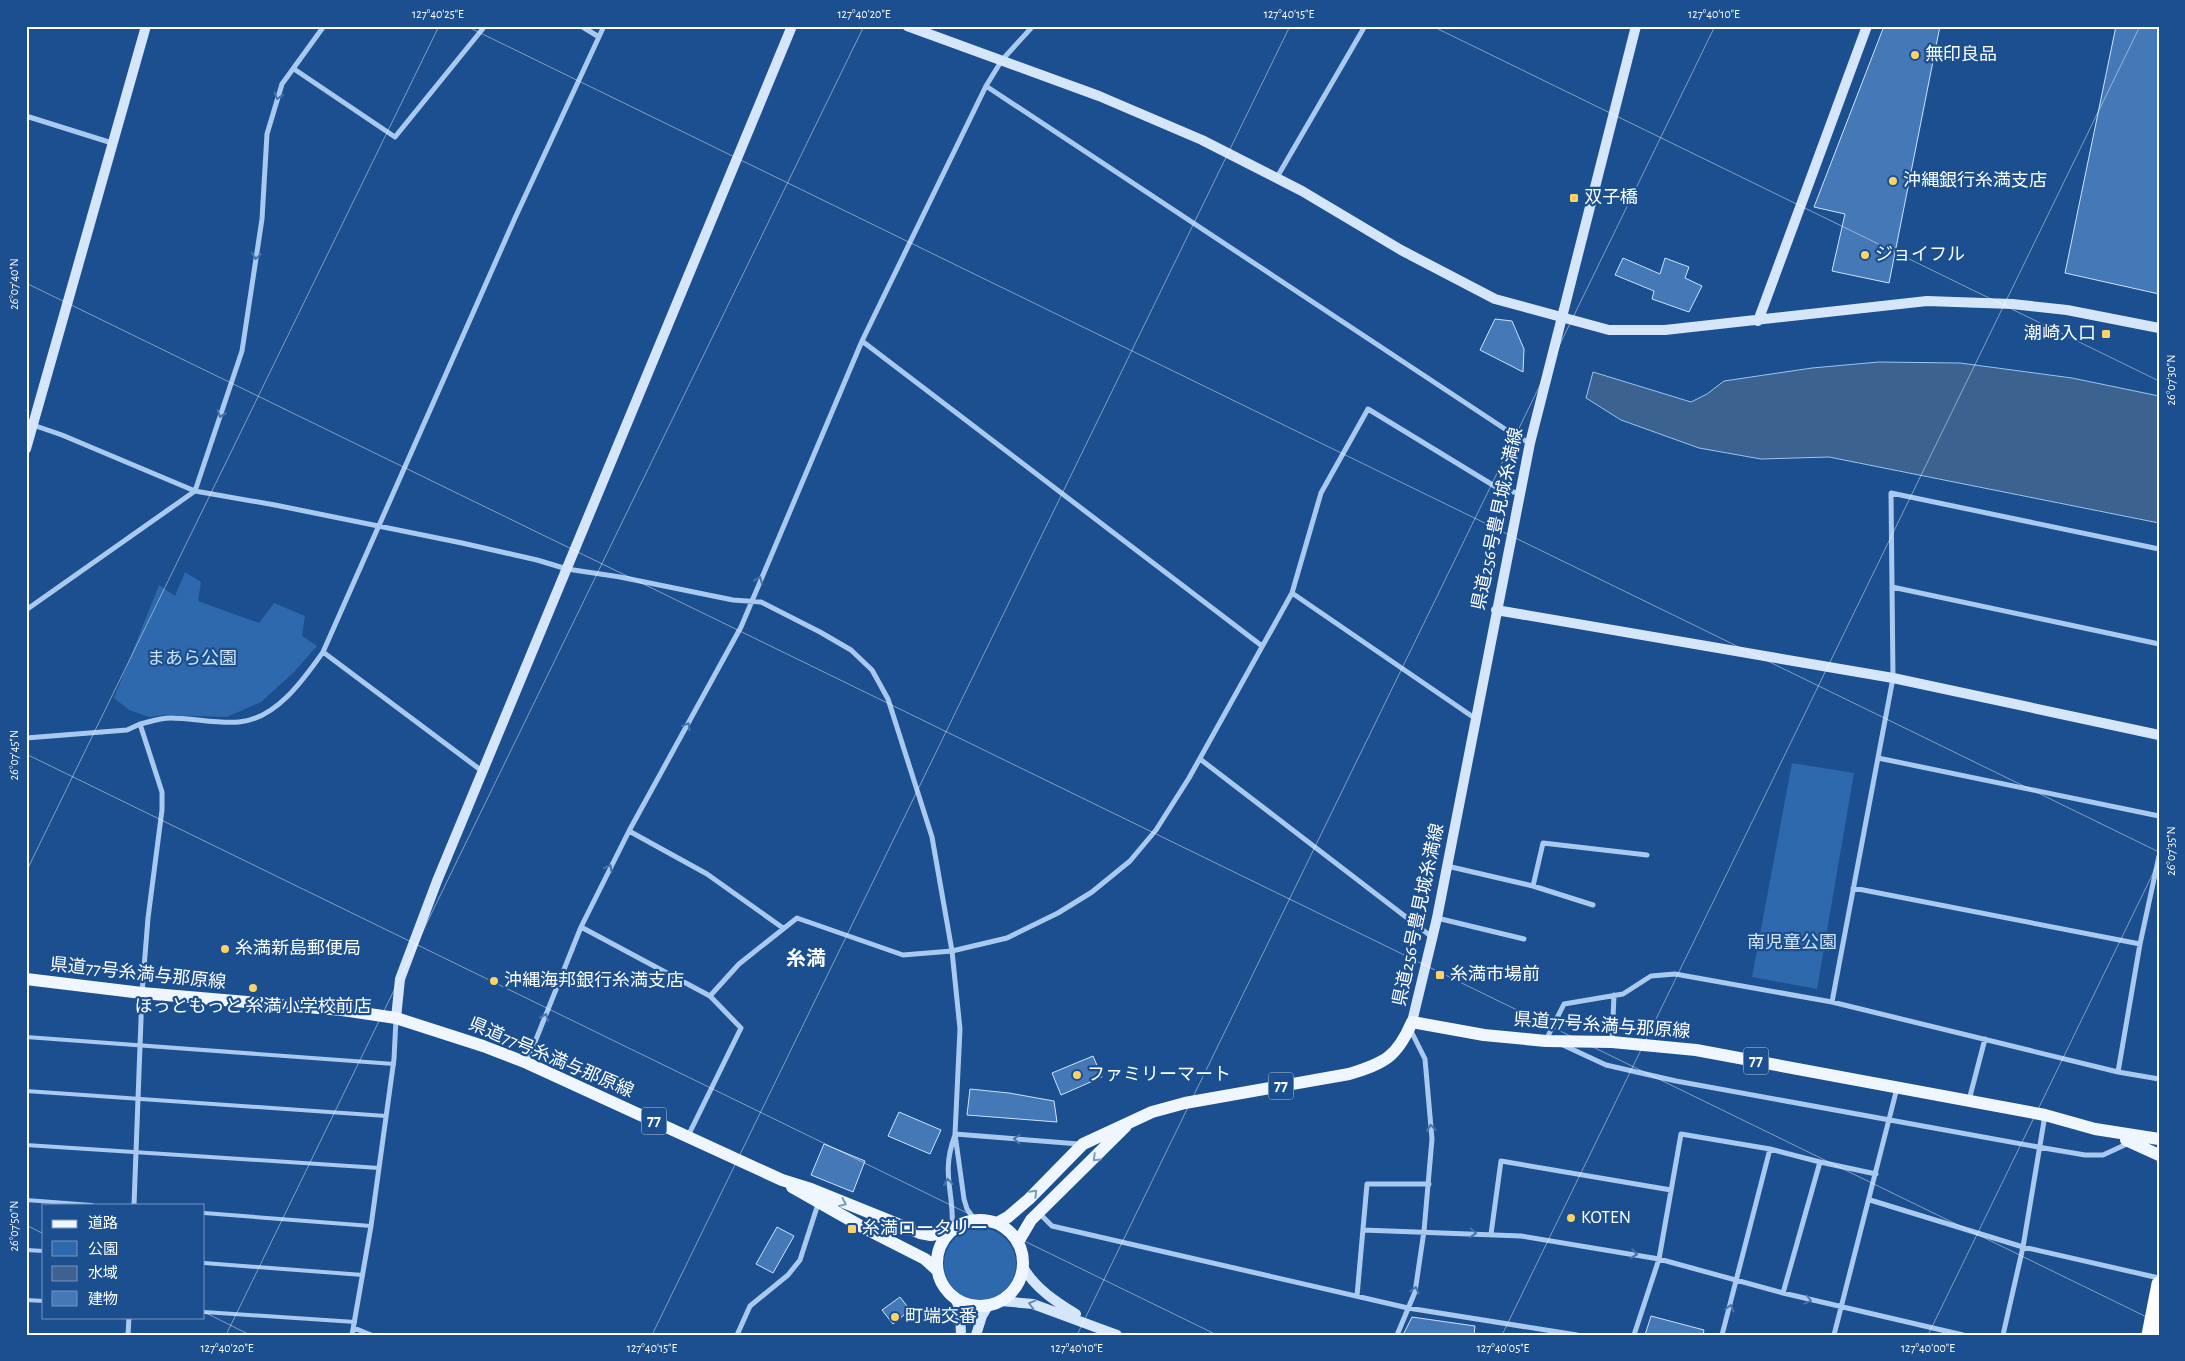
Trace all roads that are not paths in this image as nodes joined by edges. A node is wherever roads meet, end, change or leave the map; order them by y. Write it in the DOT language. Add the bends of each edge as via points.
graph roads {
  1 [pos="146,26"];
  2 [pos="324,26"];
  3 [pos="485,26"];
  4 [pos="581,26"];
  5 [pos="604,26"];
  6 [pos="792,26"];
  7 [pos="1033,26"];
  8 [pos="1365,26"];
  9 [pos="1636,26"];
  10 [pos="1866,26"];
  11 [pos="909,27"];
  12 [pos="599,37"];
  13 [pos="1002,60"];
  14 [pos="294,69"];
  15 [pos="986,86"];
  16 [pos="26,116"];
  17 [pos="112,143"];
  18 [pos="1276,180"];
  19 [pos="1560,318"];
  20 [pos="1758,321"];
  21 [pos="2159,328"];
  22 [pos="862,341"];
  23 [pos="33,425"];
  24 [pos="28,438"];
  25 [pos="1530,443"];
  26 [pos="26,449"];
  27 [pos="195,491"];
  28 [pos="1519,493"];
  29 [pos="380,527"];
  30 [pos="2159,549"];
  31 [pos="567,569"];
  32 [pos="1892,587"];
  33 [pos="1292,593"];
  34 [pos="751,602"];
  35 [pos="26,610"];
  36 [pos="1496,610"];
  37 [pos="2159,644"];
  38 [pos="1262,646"];
  39 [pos="323,652"];
  40 [pos="1893,678"];
  41 [pos="1476,720"];
  42 [pos="140,724"];
  43 [pos="2159,735"];
  44 [pos="26,738"];
  45 [pos="1878,758"];
  46 [pos="1200,759"];
  47 [pos="483,772"];
  48 [pos="2159,816"];
  49 [pos="629,831"];
  50 [pos="1647,855"];
  51 [pos="2159,856"];
  52 [pos="1447,866"];
  53 [pos="1533,886"];
  54 [pos="1853,888"];
  55 [pos="1593,905"];
  56 [pos="1437,918"];
  57 [pos="581,927"];
  58 [pos="783,928"];
  59 [pos="1432,937"];
  60 [pos="1524,939"];
  61 [pos="2140,944"];
  62 [pos="952,951"];
  63 [pos="26,979"];
  64 [pos="142,993"];
  65 [pos="710,996"];
  66 [pos="1614,996"];
  67 [pos="1832,1002"];
  68 [pos="396,1018"];
  69 [pos="1411,1025"];
  70 [pos="26,1037"];
  71 [pos="1984,1039"];
  72 [pos="1551,1041"];
  73 [pos="1612,1042"];
  74 [pos="141,1046"];
  75 [pos="527,1063"];
  76 [pos="394,1064"];
  77 [pos="2118,1072"];
  78 [pos="2159,1079"];
  79 [pos="1897,1087"];
  80 [pos="26,1091"];
  81 [pos="138,1098"];
  82 [pos="1969,1101"];
  83 [pos="2045,1115"];
  84 [pos="386,1116"];
  85 [pos="1889,1120"];
  86 [pos="1130,1122"];
  87 [pos="2095,1129"];
  88 [pos="955,1134"];
  89 [pos="688,1137"];
  90 [pos="2159,1139"];
  91 [pos="2132,1142"];
  92 [pos="1083,1144"];
  93 [pos="26,1145"];
  94 [pos="2038,1147"];
  95 [pos="1770,1149"];
  96 [pos="136,1152"];
  97 [pos="2159,1155"];
  98 [pos="1820,1162"];
  99 [pos="380,1168"];
  100 [pos="1876,1174"];
  101 [pos="782,1180"];
  102 [pos="1429,1184"];
  103 [pos="1671,1190"];
  104 [pos="26,1200"];
  105 [pos="1870,1200"];
  106 [pos="818,1203"];
  107 [pos="79,1204"];
  108 [pos="134,1204"];
  109 [pos="1039,1212"];
  110 [pos="205,1213"];
  111 [pos="975,1220"];
  112 [pos="996,1224"];
  113 [pos="371,1226"];
  114 [pos="1363,1230"];
  115 [pos="950,1231"];
  116 [pos="1424,1231"];
  117 [pos="1490,1234"];
  118 [pos="1018,1242"];
  119 [pos="2022,1247"];
  120 [pos="26,1250"];
  121 [pos="42,1251"];
  122 [pos="1659,1258"];
  123 [pos="205,1263"];
  124 [pos="1023,1267"];
  125 [pos="937,1270"];
  126 [pos="363,1275"];
  127 [pos="2159,1278"];
  128 [pos="1737,1282"];
  129 [pos="2159,1284"];
  130 [pos="1783,1293"];
  131 [pos="1357,1296"];
  132 [pos="954,1298"];
  133 [pos="26,1300"];
  134 [pos="2156,1300"];
  135 [pos="42,1301"];
  136 [pos="1001,1301"];
  137 [pos="988,1306"];
  138 [pos="1408,1308"];
  139 [pos="1841,1308"];
  140 [pos="205,1312"];
  141 [pos="129,1318"];
  142 [pos="355,1325"];
  143 [pos="1094,1325"];
  144 [pos="128,1335"];
  145 [pos="352,1335"];
  146 [pos="370,1335"];
  147 [pos="737,1335"];
  148 [pos="960,1335"];
  149 [pos="976,1335"];
  150 [pos="1116,1335"];
  151 [pos="1397,1335"];
  152 [pos="1577,1335"];
  153 [pos="1634,1335"];
  154 [pos="1722,1335"];
  155 [pos="1834,1335"];
  156 [pos="1963,1335"];
  157 [pos="2002,1335"];
  158 [pos="2143,1335"];
  159 [pos="2149,1335"];
  1 -- 17 [label="street"];
  2 -- 14 [label="street"];
  3 -- 14 [label="street" via="395,137"];
  4 -- 12 [label="street"];
  5 -- 12 [label="street"];
  6 -- 31 [label="street"];
  7 -- 13 [label="street"];
  8 -- 18 [label="street"];
  9 -- 19 [label="street, 県道256号豊見城糸満線"];
  10 -- 20 [label="street"];
  11 -- 13 [label="street"];
  12 -- 29 [label="street"];
  13 -- 15 [label="street"];
  13 -- 18 [label="street" via="1099,96 1202,140"];
  14 -- 27 [label="street, one-way" via="282,84 267,134 262,219 242,351"];
  15 -- 22 [label="street"];
  15 -- 25 [label="street"];
  16 -- 17 [label="street"];
  17 -- 23 [label="street"];
  18 -- 19 [label="street" via="1495,299"];
  19 -- 20 [label="street" via="1608,330 1665,330"];
  19 -- 25 [label="street, 県道256号豊見城糸満線"];
  20 -- 21 [label="street" via="1927,301 2067,310"];
  34 -- 22 [label="street, one-way"];
  22 -- 38 [label="street"];
  23 -- 24 [label="street"];
  23 -- 27 [label="street"];
  24 -- 26 [label="street"];
  25 -- 28 [label="street, 県道256号豊見城糸満線"];
  27 -- 29 [label="street"];
  27 -- 35 [label="street"];
  28 -- 33 [label="street" via="1501,490 1368,409 1321,493"];
  28 -- 36 [label="street, 県道256号豊見城糸満線"];
  29 -- 31 [label="street"];
  29 -- 39 [label="street"];
  30 -- 32 [label="street" via="1891,493"];
  31 -- 34 [label="street"];
  31 -- 47 [label="street"];
  32 -- 37 [label="street"];
  32 -- 40 [label="street"];
  33 -- 38 [label="street"];
  33 -- 41 [label="street"];
  49 -- 34 [label="street, one-way" via="724,658"];
  34 -- 62 [label="street" via="770,606 845,646 879,681 896,718 932,837"];
  36 -- 40 [label="street"];
  36 -- 41 [label="street, 県道256号豊見城糸満線"];
  38 -- 46 [label="street"];
  39 -- 42 [label="street" via="295,691 254,717 240,722 168,718"];
  39 -- 47 [label="street"];
  40 -- 43 [label="street"];
  40 -- 45 [label="street"];
  41 -- 52 [label="street, 県道256号豊見城糸満線"];
  42 -- 44 [label="street" via="127,730"];
  42 -- 64 [label="street" via="162,792"];
  45 -- 48 [label="street"];
  45 -- 54 [label="street"];
  46 -- 59 [label="street"];
  46 -- 62 [label="street" via="1156,830 1130,861 1092,892 1007,938"];
  47 -- 68 [label="street" via="404,968"];
  57 -- 49 [label="street, one-way"];
  49 -- 58 [label="street" via="708,874"];
  50 -- 53 [label="street" via="1543,843"];
  51 -- 61 [label="street"];
  52 -- 53 [label="street"];
  52 -- 56 [label="street, 県道256号豊見城糸満線"];
  53 -- 55 [label="street"];
  54 -- 61 [label="street"];
  54 -- 67 [label="street"];
  56 -- 59 [label="street, 県道256号豊見城糸満線"];
  56 -- 60 [label="street"];
  57 -- 65 [label="street"];
  75 -- 57 [label="street, one-way"];
  58 -- 62 [label="street" via="796,918 903,955"];
  58 -- 65 [label="street" via="739,964"];
  59 -- 69 [label="street, 県道256号豊見城糸満線"];
  61 -- 77 [label="street"];
  62 -- 88 [label="street" via="960,1029"];
  63 -- 64 [label="main road, 県道77号糸満与那原線 / 77"];
  64 -- 68 [label="main road, 県道77号糸満与那原線 / 77" via="342,1010"];
  64 -- 74 [label="street"];
  65 -- 89 [label="street" via="741,1028"];
  66 -- 67 [label="street" via="1624,994 1652,976 1674,974"];
  66 -- 72 [label="street" via="1564,1004"];
  66 -- 73 [label="street"];
  67 -- 71 [label="street"];
  68 -- 75 [label="main road, 県道77号糸満与那原線 / 77"];
  68 -- 76 [label="street"];
  69 -- 72 [label="main road, 県道77号糸満与那原線 / 77"];
  69 -- 86 [label="main road, 77" via="1402,1046 1369,1068 1185,1102"];
  102 -- 69 [label="street, one-way" via="1432,1139 1425,1059"];
  70 -- 74 [label="lane"];
  71 -- 77 [label="street"];
  71 -- 82 [label="street"];
  72 -- 73 [label="main road, 県道77号糸満与那原線 / 77"];
  72 -- 85 [label="street" via="1606,1065"];
  73 -- 79 [label="main road, 県道77号糸満与那原線 / 77" via="1696,1050"];
  74 -- 76 [label="lane"];
  74 -- 81 [label="street"];
  75 -- 89 [label="main road, 県道77号糸満与那原線 / 77"];
  76 -- 84 [label="street"];
  77 -- 78 [label="street"];
  79 -- 82 [label="main road, 県道77号糸満与那原線 / 77"];
  79 -- 85 [label="street"];
  80 -- 81 [label="lane"];
  81 -- 84 [label="lane"];
  81 -- 96 [label="street"];
  82 -- 83 [label="main road, 県道77号糸満与那原線 / 77"];
  83 -- 87 [label="main road, 県道77号糸満与那原線 / 77"];
  83 -- 94 [label="street"];
  84 -- 99 [label="street"];
  85 -- 94 [label="street"];
  85 -- 100 [label="street"];
  86 -- 92 [label="main road, 77"];
  86 -- 109 [label="main road, 77, one-way"];
  87 -- 90 [label="main road, 県道77号糸満与那原線 / 77"];
  87 -- 91 [label="main road, 県道77号糸満与那原線 / 77"];
  92 -- 88 [label="street, one-way"];
  88 -- 111 [label="street" via="964,1199"];
  115 -- 88 [label="street, one-way" via="953,1214 947,1166"];
  89 -- 101 [label="main road, 県道77号糸満与那原線 / 77"];
  91 -- 94 [label="street" via="2103,1155"];
  91 -- 97 [label="main road, 県道77号糸満与那原線 / 77"];
  112 -- 92 [label="main road, 77, one-way" via="1028,1199"];
  93 -- 96 [label="lane"];
  94 -- 119 [label="street"];
  95 -- 98 [label="street"];
  95 -- 103 [label="street" via="1681,1134"];
  95 -- 128 [label="street"];
  96 -- 99 [label="lane"];
  96 -- 108 [label="street"];
  98 -- 100 [label="street"];
  98 -- 130 [label="street"];
  99 -- 113 [label="street"];
  100 -- 105 [label="street"];
  101 -- 106 [label="main road, 県道77号糸満与那原線 / 77"];
  101 -- 115 [label="main road, 県道77号糸満与那原線 / 77, one-way" via="920,1234"];
  102 -- 114 [label="street" via="1367,1184"];
  102 -- 116 [label="street"];
  103 -- 117 [label="street" via="1501,1161"];
  103 -- 122 [label="street"];
  104 -- 107 [label="lane"];
  105 -- 119 [label="street"];
  105 -- 139 [label="street"];
  106 -- 125 [label="main road, 県道77号糸満与那原線 / 77" via="925,1259"];
  106 -- 147 [label="street" via="800,1260 788,1275 750,1306"];
  109 -- 118 [label="main road, 77"];
  109 -- 131 [label="street" via="1052,1226"];
  110 -- 113 [label="lane"];
  111 -- 112 [label="main road"];
  111 -- 115 [label="main road, 77"];
  112 -- 118 [label="main road"];
  113 -- 126 [label="street"];
  114 -- 116 [label="street"];
  114 -- 131 [label="street"];
  115 -- 125 [label="main road" via="940,1246"];
  116 -- 117 [label="street, one-way"];
  138 -- 116 [label="street, one-way" via="1415,1292"];
  117 -- 122 [label="street, one-way"];
  118 -- 124 [label="main road"];
  119 -- 127 [label="street"];
  119 -- 157 [label="street"];
  120 -- 121 [label="lane"];
  122 -- 128 [label="street"];
  122 -- 153 [label="street"];
  123 -- 126 [label="lane"];
  124 -- 136 [label="main road" via="1016,1286"];
  124 -- 143 [label="street" via="1041,1289"];
  125 -- 132 [label="main road, 77" via="946,1291"];
  126 -- 142 [label="street"];
  128 -- 130 [label="street"];
  154 -- 128 [label="street, one-way"];
  129 -- 134 [label="highway"];
  130 -- 139 [label="street, one-way"];
  131 -- 138 [label="street"];
  132 -- 137 [label="main road" via="965,1304"];
  132 -- 148 [label="street" via="960,1310"];
  133 -- 135 [label="lane"];
  134 -- 158 [label="highway"];
  134 -- 159 [label="highway"];
  136 -- 137 [label="main road"];
  143 -- 136 [label="street, one-way" via="1033,1304"];
  137 -- 149 [label="street"];
  138 -- 151 [label="street"];
  138 -- 152 [label="street"];
  139 -- 155 [label="street"];
  139 -- 156 [label="street"];
  140 -- 142 [label="lane"];
  141 -- 144 [label="street"];
  142 -- 145 [label="street"];
  142 -- 146 [label="street"];
  143 -- 150 [label="street"];
}
